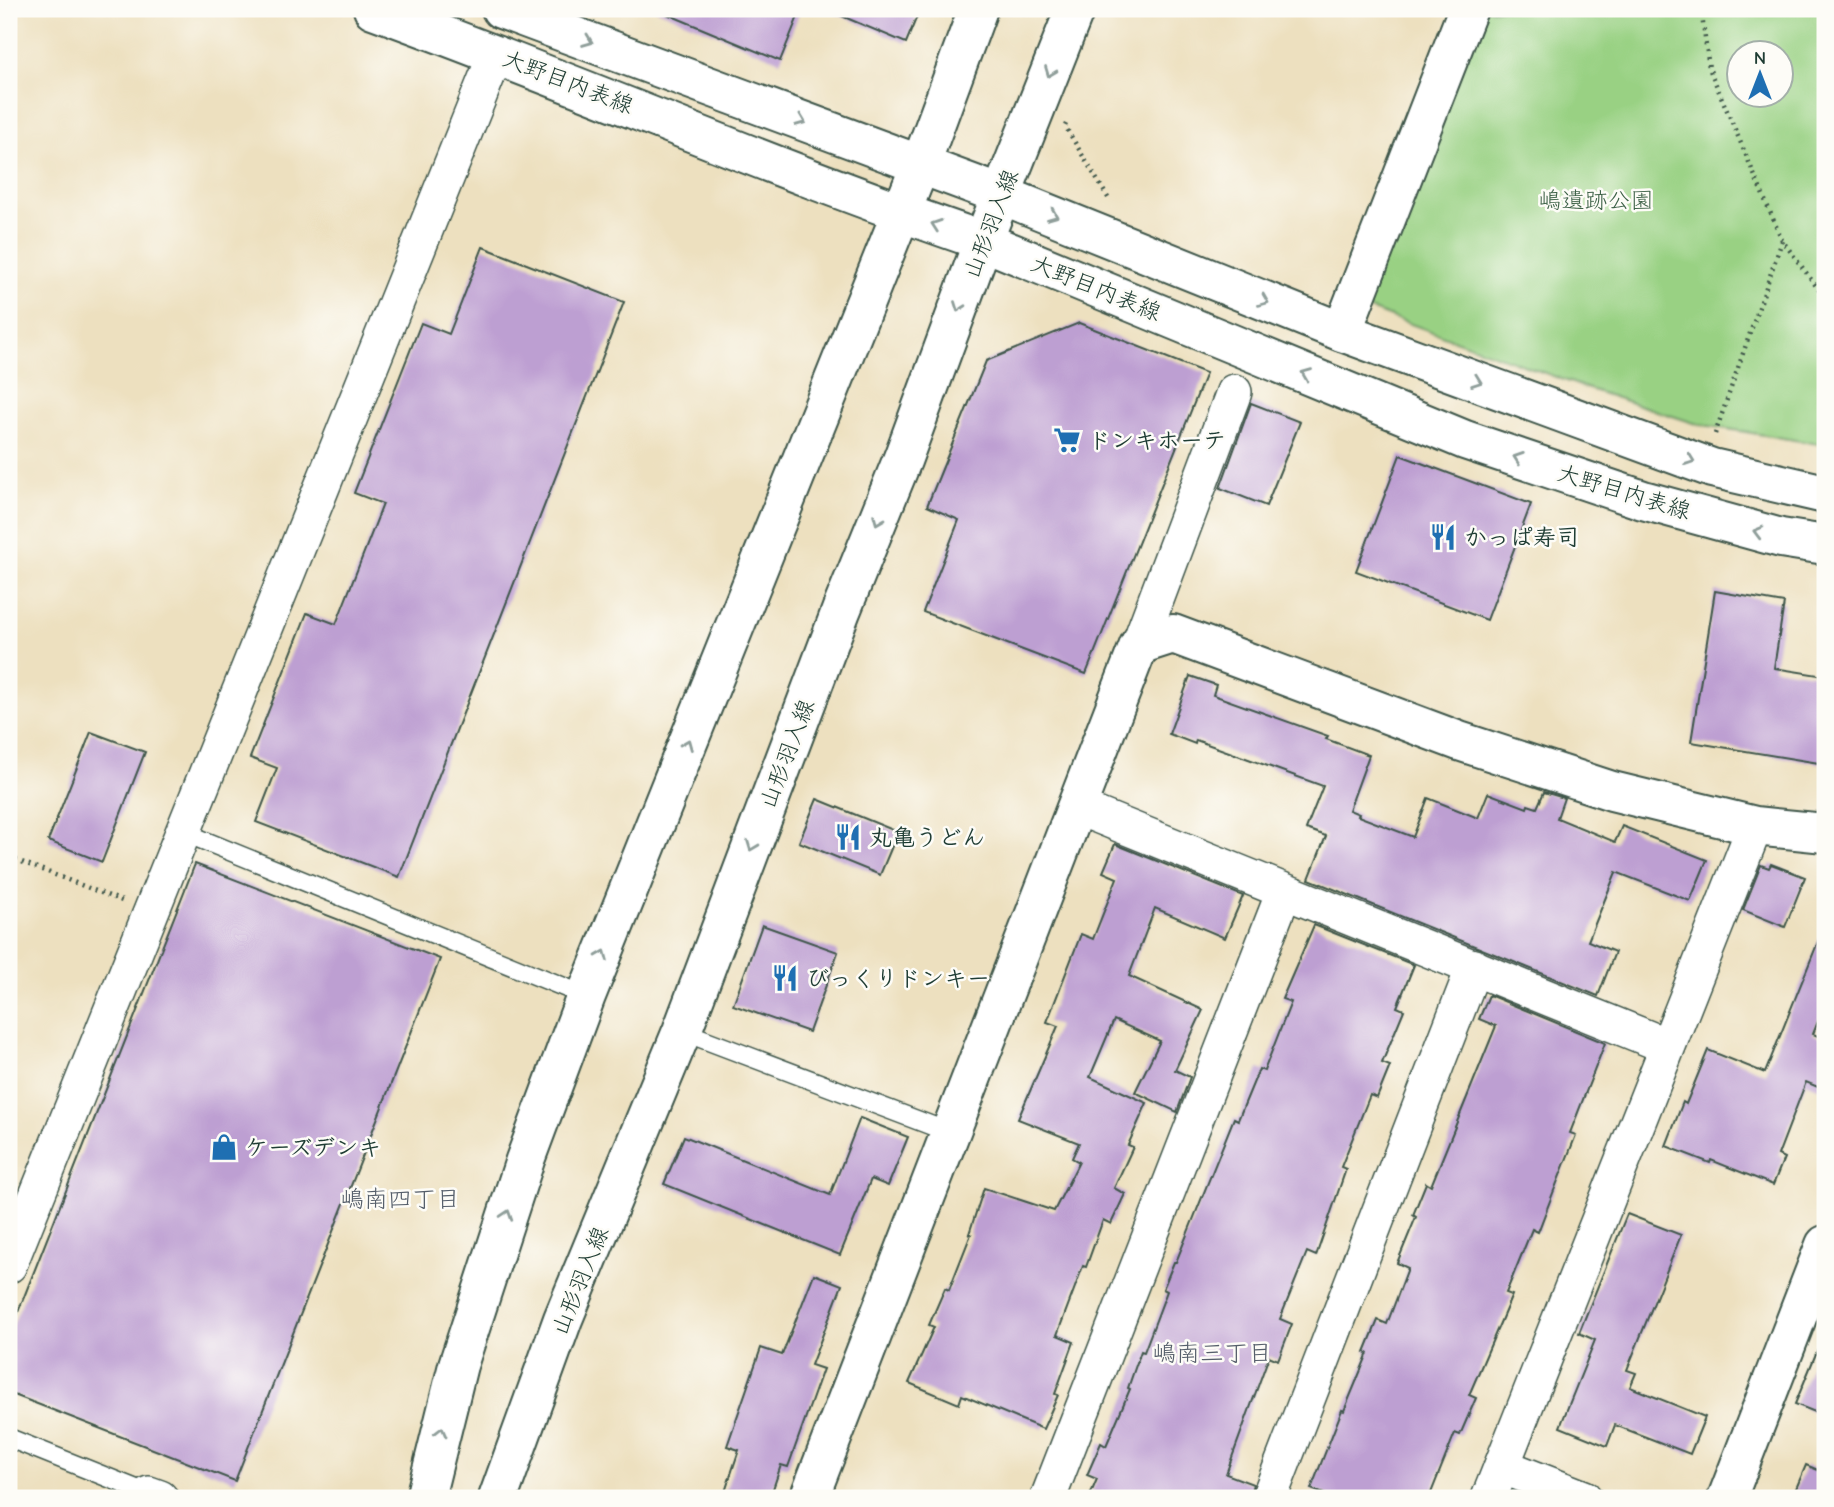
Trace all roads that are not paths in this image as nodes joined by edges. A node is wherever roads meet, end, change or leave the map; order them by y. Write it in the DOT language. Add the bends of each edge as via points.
graph roads {
  1 [pos="373,9"];
  2 [pos="504,9"];
  3 [pos="978,9"];
  4 [pos="1075,9"];
  5 [pos="1468,9"];
  6 [pos="496,54"];
  7 [pos="920,166"];
  8 [pos="1002,195"];
  9 [pos="901,213"];
  10 [pos="983,241"];
  11 [pos="1342,332"];
  12 [pos="1234,392"];
  13 [pos="1825,494"];
  14 [pos="1825,545"];
  15 [pos="1139,645"];
  16 [pos="1077,807"];
  17 [pos="1755,826"];
  18 [pos="183,832"];
  19 [pos="1825,833"];
  20 [pos="1284,891"];
  21 [pos="1474,967"];
  22 [pos="586,996"];
  23 [pos="682,1031"];
  24 [pos="1667,1046"];
  25 [pos="951,1133"];
  26 [pos="1825,1245"];
  27 [pos="9,1265"];
  28 [pos="9,1438"];
  29 [pos="1502,1466"];
  30 [pos="153,1497"];
  31 [pos="425,1498"];
  32 [pos="498,1498"];
  33 [pos="808,1498"];
  34 [pos="1048,1498"];
  35 [pos="1269,1498"];
  36 [pos="1489,1498"];
  37 [pos="1584,1498"];
  38 [pos="1727,1498"];
  1 -- 6 [label="main road, 大野目内表線"];
  2 -- 7 [label="main road, 大野目内表線, one-way"];
  3 -- 7 [label="main road"];
  4 -- 8 [label="main road, 山形羽入線, one-way"];
  5 -- 11 [label="main road"];
  6 -- 9 [label="main road, 大野目内表線"];
  6 -- 18 [label="street"];
  7 -- 8 [label="main road, 大野目内表線"];
  7 -- 9 [label="main road"];
  8 -- 10 [label="main road, 山形羽入線"];
  8 -- 11 [label="main road, 大野目内表線, one-way"];
  10 -- 9 [label="main road, 大野目内表線, one-way"];
  22 -- 9 [label="main road, one-way"];
  14 -- 10 [label="main road, 大野目内表線, one-way" via="1781,538 1643,500 1465,440"];
  10 -- 23 [label="main road, 山形羽入線, one-way"];
  11 -- 13 [label="main road, 大野目内表線, one-way" via="1712,468"];
  12 -- 15 [label="street"];
  15 -- 16 [label="main road"];
  15 -- 17 [label="main road" via="1174,634 1472,745 1612,791"];
  16 -- 20 [label="street"];
  16 -- 25 [label="main road"];
  17 -- 19 [label="main road"];
  17 -- 24 [label="street"];
  18 -- 22 [label="lane"];
  18 -- 27 [label="street"];
  20 -- 21 [label="street"];
  20 -- 34 [label="street"];
  21 -- 24 [label="street"];
  21 -- 35 [label="street"];
  31 -- 22 [label="main road, one-way" via="458,1365 525,1160"];
  23 -- 25 [label="lane"];
  23 -- 32 [label="main road, 山形羽入線" via="564,1320"];
  24 -- 29 [label="street"];
  25 -- 33 [label="main road"];
  26 -- 38 [label="main road"];
  28 -- 30 [label="lane"];
  29 -- 36 [label="street"];
  29 -- 37 [label="street"];
}
